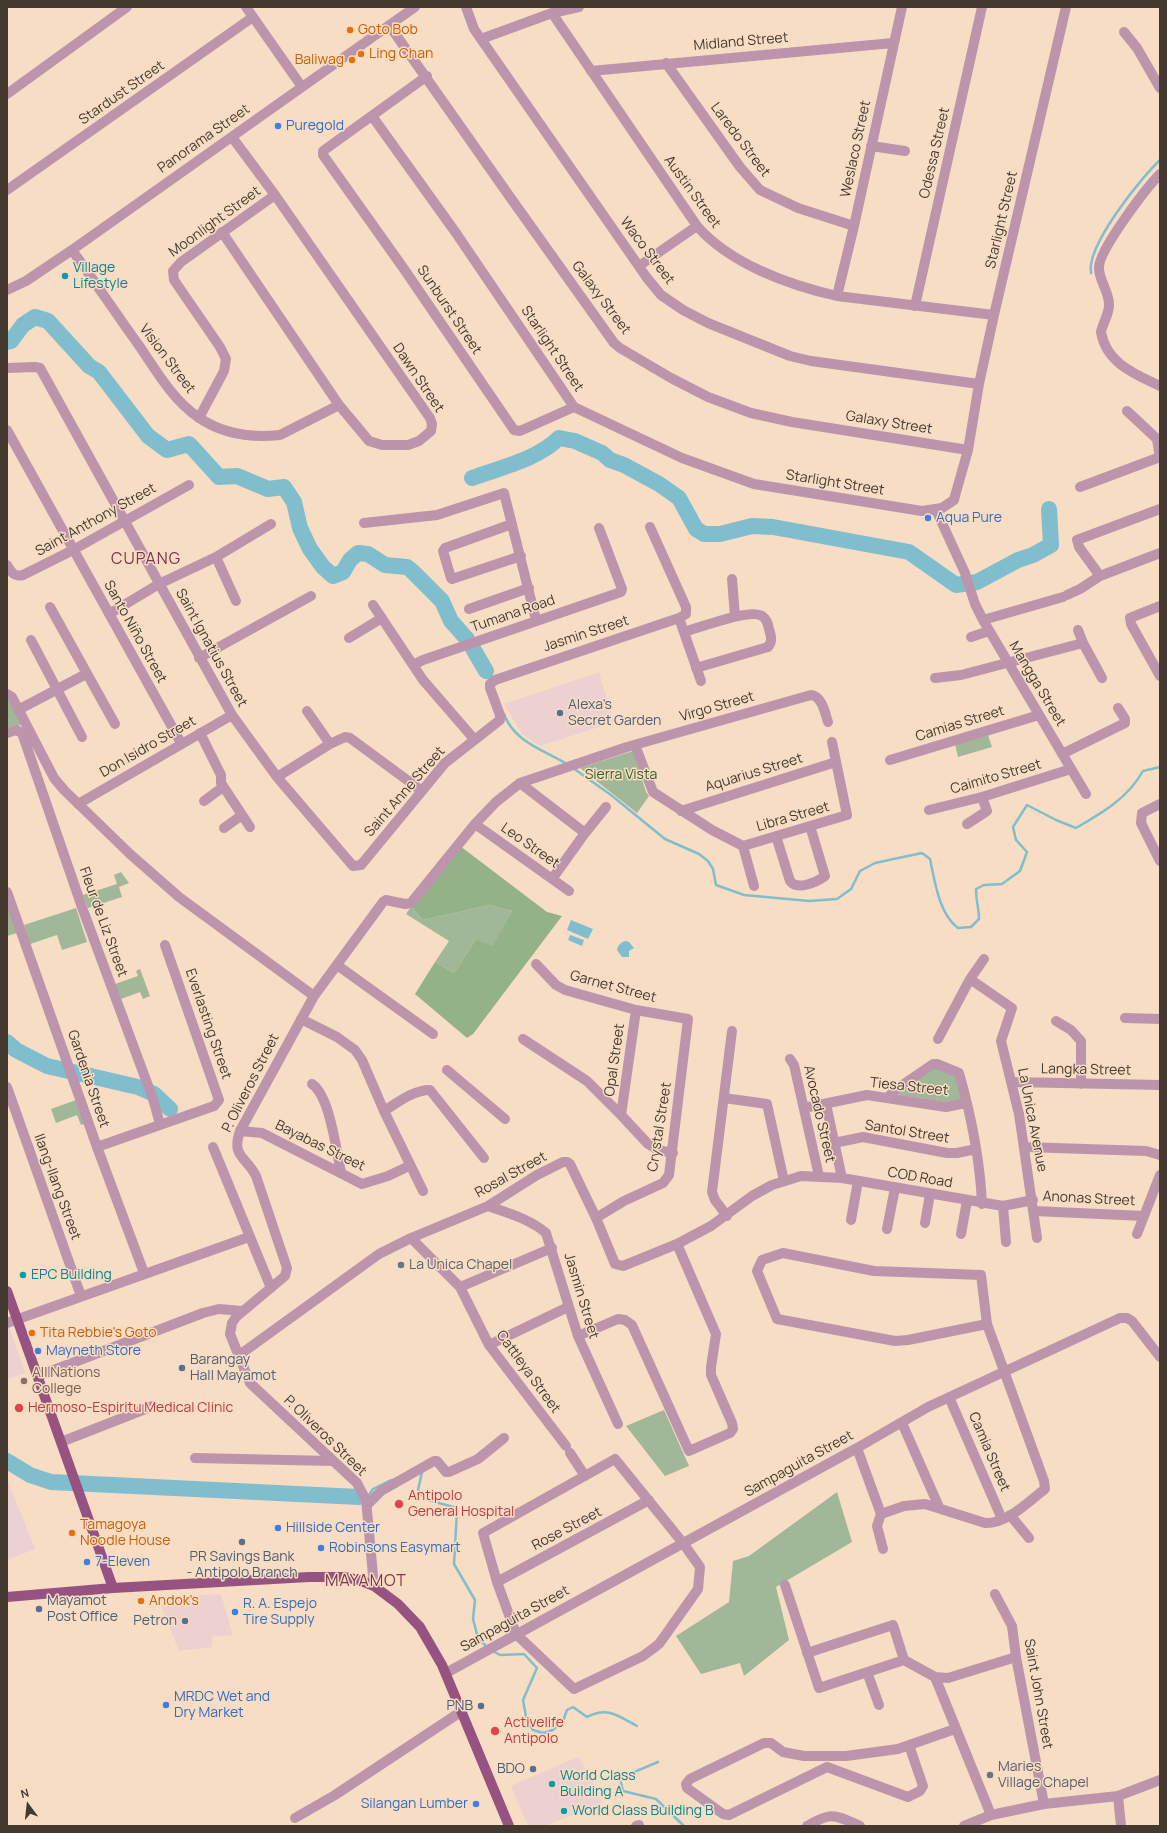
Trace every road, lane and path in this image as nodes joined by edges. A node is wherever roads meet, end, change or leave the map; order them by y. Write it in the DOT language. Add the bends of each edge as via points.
graph roads {
  1 [pos="127,7"];
  2 [pos="246,7"];
  3 [pos="415,7"];
  4 [pos="466,7"];
  5 [pos="579,7"];
  6 [pos="902,7"];
  7 [pos="982,7"];
  8 [pos="1066,7"];
  9 [pos="552,13"];
  10 [pos="253,17"];
  11 [pos="389,25"];
  12 [pos="1124,32"];
  13 [pos="481,39"];
  14 [pos="893,43"];
  15 [pos="666,63"];
  16 [pos="591,71"];
  17 [pos="427,76"];
  18 [pos="302,87"];
  19 [pos="1160,88"];
  20 [pos="7,94"];
  21 [pos="372,116"];
  22 [pos="232,137"];
  23 [pos="871,146"];
  24 [pos="905,151"];
  25 [pos="1160,174"];
  26 [pos="7,190"];
  27 [pos="275,195"];
  28 [pos="697,226"];
  29 [pos="854,226"];
  30 [pos="222,232"];
  31 [pos="72,250"];
  32 [pos="639,266"];
  33 [pos="7,290"];
  34 [pos="837,296"];
  35 [pos="915,306"];
  36 [pos="994,315"];
  37 [pos="7,368"];
  38 [pos="979,384"];
  39 [pos="1160,386"];
  40 [pos="339,405"];
  41 [pos="574,407"];
  42 [pos="1127,411"];
  43 [pos="199,418"];
  44 [pos="7,430"];
  45 [pos="1158,437"];
  46 [pos="968,450"];
  47 [pos="1160,458"];
  48 [pos="189,485"];
  49 [pos="1080,487"];
  50 [pos="1160,509"];
  51 [pos="936,510"];
  52 [pos="126,520"];
  53 [pos="364,523"];
  54 [pos="271,524"];
  55 [pos="512,524"];
  56 [pos="650,526"];
  57 [pos="599,528"];
  58 [pos="73,550"];
  59 [pos="1160,553"];
  60 [pos="521,556"];
  61 [pos="216,557"];
  62 [pos="10,571"];
  63 [pos="1100,576"];
  64 [pos="732,579"];
  65 [pos="159,584"];
  66 [pos="529,588"];
  67 [pos="311,596"];
  68 [pos="236,601"];
  69 [pos="373,606"];
  70 [pos="1160,606"];
  71 [pos="50,607"];
  72 [pos="469,609"];
  73 [pos="109,614"];
  74 [pos="683,616"];
  75 [pos="735,616"];
  76 [pos="382,618"];
  77 [pos="536,620"];
  78 [pos="982,620"];
  79 [pos="989,630"];
  80 [pos="1078,630"];
  81 [pos="684,632"];
  82 [pos="971,637"];
  83 [pos="349,638"];
  84 [pos="31,640"];
  85 [pos="1083,643"];
  86 [pos="199,658"];
  87 [pos="1007,662"];
  88 [pos="413,665"];
  89 [pos="696,668"];
  90 [pos="1159,671"];
  91 [pos="86,674"];
  92 [pos="935,678"];
  93 [pos="1102,678"];
  94 [pos="700,681"];
  95 [pos="492,682"];
  96 [pos="57,690"];
  97 [pos="7,694"];
  98 [pos="1118,708"];
  99 [pos="18,710"];
  100 [pos="307,711"];
  101 [pos="232,715"];
  102 [pos="1039,715"];
  103 [pos="828,722"];
  104 [pos="114,724"];
  105 [pos="7,733"];
  106 [pos="200,733"];
  107 [pos="82,737"];
  108 [pos="474,739"];
  109 [pos="832,742"];
  110 [pos="181,743"];
  111 [pos="330,744"];
  112 [pos="635,745"];
  113 [pos="1062,754"];
  114 [pos="890,760"];
  115 [pos="836,762"];
  116 [pos="1070,769"];
  117 [pos="277,777"];
  118 [pos="520,783"];
  119 [pos="223,787"];
  120 [pos="422,790"];
  121 [pos="1086,794"];
  122 [pos="982,797"];
  123 [pos="204,801"];
  124 [pos="78,804"];
  125 [pos="1160,804"];
  126 [pos="606,807"];
  127 [pos="929,810"];
  128 [pos="680,811"];
  129 [pos="242,815"];
  130 [pos="475,824"];
  131 [pos="967,824"];
  132 [pos="810,826"];
  133 [pos="250,827"];
  134 [pos="224,828"];
  135 [pos="585,832"];
  136 [pos="776,836"];
  137 [pos="460,844"];
  138 [pos="743,846"];
  139 [pos="1160,861"];
  140 [pos="356,867"];
  141 [pos="552,879"];
  142 [pos="754,886"];
  143 [pos="569,891"];
  144 [pos="7,892"];
  145 [pos="165,945"];
  146 [pos="984,959"];
  147 [pos="536,964"];
  148 [pos="337,965"];
  149 [pos="970,979"];
  150 [pos="314,996"];
  151 [pos="636,1010"];
  152 [pos="1125,1018"];
  153 [pos="1160,1019"];
  154 [pos="300,1020"];
  155 [pos="689,1022"];
  156 [pos="1056,1022"];
  157 [pos="732,1031"];
  158 [pos="433,1034"];
  159 [pos="523,1038"];
  160 [pos="938,1039"];
  161 [pos="790,1059"];
  162 [pos="447,1070"];
  163 [pos="1012,1082"];
  164 [pos="312,1084"];
  165 [pos="1081,1084"];
  166 [pos="1160,1085"];
  167 [pos="7,1087"];
  168 [pos="724,1098"];
  169 [pos="888,1098"];
  170 [pos="966,1103"];
  171 [pos="826,1104"];
  172 [pos="804,1108"];
  173 [pos="384,1111"];
  174 [pos="622,1115"];
  175 [pos="505,1119"];
  176 [pos="160,1124"];
  177 [pos="240,1131"];
  178 [pos="834,1144"];
  179 [pos="1025,1146"];
  180 [pos="97,1147"];
  181 [pos="212,1147"];
  182 [pos="976,1149"];
  183 [pos="673,1153"];
  184 [pos="1160,1155"];
  185 [pos="484,1158"];
  186 [pos="410,1166"];
  187 [pos="341,1172"];
  188 [pos="1160,1175"];
  189 [pos="801,1176"];
  190 [pos="818,1176"];
  191 [pos="842,1178"];
  192 [pos="784,1181"];
  193 [pos="858,1181"];
  194 [pos="895,1188"];
  195 [pos="423,1191"];
  196 [pos="930,1194"];
  197 [pos="1033,1200"];
  198 [pos="967,1201"];
  199 [pos="982,1204"];
  200 [pos="488,1206"];
  201 [pos="1003,1206"];
  202 [pos="1034,1211"];
  203 [pos="727,1216"];
  204 [pos="1144,1216"];
  205 [pos="596,1218"];
  206 [pos="851,1220"];
  207 [pos="925,1223"];
  208 [pos="887,1229"];
  209 [pos="961,1234"];
  210 [pos="1137,1234"];
  211 [pos="249,1237"];
  212 [pos="411,1238"];
  213 [pos="1037,1238"];
  214 [pos="1006,1242"];
  215 [pos="677,1244"];
  216 [pos="552,1248"];
  217 [pos="144,1273"];
  218 [pos="460,1287"];
  219 [pos="271,1288"];
  220 [pos="7,1291"];
  221 [pos="81,1296"];
  222 [pos="568,1307"];
  223 [pos="242,1311"];
  224 [pos="17,1319"];
  225 [pos="7,1323"];
  226 [pos="987,1324"];
  227 [pos="578,1336"];
  228 [pos="489,1344"];
  229 [pos="238,1356"];
  230 [pos="1160,1357"];
  231 [pos="1004,1373"];
  232 [pos="38,1376"];
  233 [pos="949,1396"];
  234 [pos="153,1406"];
  235 [pos="902,1423"];
  236 [pos="618,1424"];
  237 [pos="504,1438"];
  238 [pos="61,1442"];
  239 [pos="857,1448"];
  240 [pos="195,1458"];
  241 [pos="332,1461"];
  242 [pos="586,1476"];
  243 [pos="649,1500"];
  244 [pos="366,1503"];
  245 [pos="938,1507"];
  246 [pos="881,1514"];
  247 [pos="1006,1517"];
  248 [pos="1029,1538"];
  249 [pos="683,1543"];
  250 [pos="883,1549"];
  251 [pos="497,1582"];
  252 [pos="786,1585"];
  253 [pos="374,1586"];
  254 [pos="113,1588"];
  255 [pos="995,1594"];
  256 [pos="7,1597"];
  257 [pos="516,1634"];
  258 [pos="807,1653"];
  259 [pos="1016,1657"];
  260 [pos="904,1660"];
  261 [pos="867,1672"];
  262 [pos="446,1673"];
  263 [pos="935,1677"];
  264 [pos="879,1705"];
  265 [pos="462,1711"];
  266 [pos="955,1729"];
  267 [pos="909,1745"];
  268 [pos="827,1762"];
  269 [pos="1160,1780"];
  270 [pos="1118,1796"];
  271 [pos="1044,1804"];
  272 [pos="991,1815"];
  273 [pos="296,1818"];
  274 [pos="509,1826"];
  275 [pos="807,1826"];
  276 [pos="860,1826"];
  277 [pos="964,1826"];
  278 [pos="1121,1826"];
  1 -- 20 [label="street"];
  2 -- 10 [label="street"];
  3 -- 11 [label="street, Panorama Street"];
  4 -- 13 [label="street, Waco Street" via="474,29"];
  5 -- 9 [label="street"];
  6 -- 14 [label="street, Weslaco Street"];
  7 -- 35 [label="street, Odessa Street"];
  8 -- 36 [label="street, Starlight Street"];
  9 -- 13 [label="street"];
  9 -- 16 [label="street, Austin Street"];
  10 -- 18 [label="street"];
  10 -- 26 [label="street, Stardust Street"];
  11 -- 17 [label="street, Galaxy Street"];
  11 -- 18 [label="street, Panorama Street"];
  12 -- 19 [label="street" via="1137,48"];
  13 -- 32 [label="street, Waco Street"];
  14 -- 15 [label="street, Midland Street"];
  14 -- 23 [label="street, Weslaco Street"];
  15 -- 16 [label="street, Midland Street"];
  15 -- 29 [label="street, Laredo Street" via="740,167 760,190 798,208"];
  16 -- 28 [label="street, Austin Street"];
  17 -- 21 [label="street"];
  17 -- 46 [label="street, Galaxy Street" via="510,197 620,348 708,397 751,413"];
  18 -- 22 [label="street, Panorama Street"];
  21 -- 41 [label="street, Starlight Street"];
  21 -- 41 [label="street, Sunburst Street" via="322,151 322,154 514,430 520,431"];
  22 -- 27 [label="street, Dawn Street"];
  22 -- 31 [label="street, Panorama Street"];
  23 -- 24 [label="street"];
  23 -- 29 [label="street, Weslaco Street"];
  25 -- 39 [label="street" via="1117,231 1101,257 1099,267 1109,302 1101,332 1105,343 1111,354 1128,371"];
  27 -- 30 [label="street, Moonlight Street"];
  27 -- 40 [label="street, Dawn Street" via="430,418 432,428 419,441 408,445 382,445 369,440"];
  28 -- 32 [label="street"];
  28 -- 34 [label="street, Austin Street" via="718,248 748,264 794,283"];
  29 -- 34 [label="street, Weslaco Street"];
  30 -- 40 [label="street, Dawn Street"];
  30 -- 43 [label="street, Moonlight Street" via="181,262 173,271 174,280 226,358 224,371"];
  31 -- 33 [label="street, Panorama Street" via="26,281"];
  31 -- 43 [label="street, Vision Street" via="176,398"];
  32 -- 38 [label="street, Waco Street" via="653,287 670,303 708,323 790,356"];
  34 -- 35 [label="street, Austin Street"];
  35 -- 36 [label="street, Austin Street"];
  36 -- 38 [label="street, Starlight Street"];
  37 -- 52 [label="street, Saint Ignatius Street" via="40,368"];
  38 -- 46 [label="street, Starlight Street"];
  40 -- 43 [label="street, Vision Street" via="280,435 270,436 236,433"];
  41 -- 51 [label="street, Starlight Street" via="682,458 754,484 922,511"];
  42 -- 45 [label="street"];
  44 -- 58 [label="street, Santo Niño Street"];
  45 -- 47 [label="street"];
  46 -- 51 [label="street, Starlight Street" via="954,500"];
  47 -- 49 [label="street"];
  48 -- 52 [label="street, Saint Anthony Street"];
  50 -- 63 [label="street" via="1078,540 1079,547"];
  51 -- 78 [label="street, Mangga Street" via="965,573 974,604"];
  52 -- 58 [label="street, Saint Anthony Street"];
  52 -- 65 [label="street, Saint Ignatius Street"];
  53 -- 55 [label="street" via="441,514 504,493"];
  54 -- 61 [label="street"];
  55 -- 60 [label="street"];
  55 -- 60 [label="street" via="445,548 443,551 452,579"];
  56 -- 74 [label="street" via="686,607"];
  57 -- 77 [label="street, Tumana Road" via="622,591"];
  58 -- 62 [label="street, Saint Anthony Street" via="23,575"];
  58 -- 73 [label="street, Santo Niño Street"];
  59 -- 63 [label="street"];
  60 -- 66 [label="street"];
  61 -- 65 [label="street"];
  61 -- 68 [label="street"];
  63 -- 78 [label="street" via="1065,596"];
  64 -- 75 [label="street"];
  65 -- 73 [label="street"];
  65 -- 86 [label="street, Saint Ignatius Street"];
  66 -- 72 [label="street"];
  66 -- 77 [label="street"];
  67 -- 86 [label="street"];
  69 -- 76 [label="street"];
  70 -- 90 [label="street" via="1130,618"];
  71 -- 91 [label="street"];
  73 -- 110 [label="street, Santo Niño Street"];
  74 -- 81 [label="street"];
  74 -- 95 [label="street, Jasmin Street"];
  75 -- 81 [label="street"];
  75 -- 89 [label="street" via="762,615 767,621 772,638 770,645"];
  76 -- 83 [label="street"];
  76 -- 88 [label="street"];
  77 -- 88 [label="street, Tumana Road"];
  78 -- 79 [label="street, Mangga Street"];
  79 -- 82 [label="street"];
  79 -- 87 [label="street, Mangga Street"];
  80 -- 85 [label="street"];
  81 -- 89 [label="street"];
  84 -- 96 [label="street"];
  85 -- 87 [label="street"];
  85 -- 93 [label="street"];
  86 -- 101 [label="street, Saint Ignatius Street"];
  87 -- 92 [label="street" via="961,675"];
  87 -- 102 [label="street, Mangga Street"];
  88 -- 108 [label="street"];
  89 -- 94 [label="street"];
  91 -- 96 [label="street"];
  91 -- 104 [label="street"];
  95 -- 108 [label="street, Saint Anne Street" via="490,688 501,718"];
  96 -- 99 [label="street"];
  96 -- 107 [label="street"];
  97 -- 99 [label="street" via="12,697"];
  98 -- 113 [label="street" via="1125,723"];
  99 -- 124 [label="street" via="54,778"];
  100 -- 111 [label="street"];
  101 -- 106 [label="street, Don Isidro Street"];
  101 -- 117 [label="street, Saint Ignatius Street"];
  102 -- 113 [label="street, Mangga Street"];
  102 -- 114 [label="street, Camias Street"];
  103 -- 112 [label="street, Virgo Street" via="820,701 811,695"];
  105 -- 176 [label="street, Fleur de Liz Street" via="18,730 22,733"];
  106 -- 110 [label="street, Don Isidro Street"];
  106 -- 119 [label="street" via="221,775"];
  108 -- 120 [label="street, Saint Anne Street" via="445,764"];
  109 -- 115 [label="street, Libra Street"];
  110 -- 124 [label="street, Don Isidro Street"];
  111 -- 117 [label="street"];
  111 -- 120 [label="street" via="343,737 350,738"];
  112 -- 118 [label="street, Virgo Street"];
  112 -- 128 [label="street" via="651,790"];
  113 -- 116 [label="street, Mangga Street"];
  115 -- 128 [label="street, Aquarius Street"];
  115 -- 132 [label="street, Libra Street" via="847,815"];
  116 -- 121 [label="street, Mangga Street"];
  116 -- 122 [label="street, Caimito Street"];
  117 -- 140 [label="street, Saint Ignatius Street"];
  118 -- 130 [label="street, Virgo Street" via="496,802"];
  118 -- 135 [label="street"];
  119 -- 123 [label="street"];
  119 -- 129 [label="street"];
  120 -- 140 [label="street, Saint Anne Street" via="361,865"];
  122 -- 127 [label="street, Caimito Street"];
  122 -- 131 [label="street" via="986,811"];
  124 -- 150 [label="street" via="179,897"];
  125 -- 139 [label="street" via="1142,813 1140,818"];
  126 -- 135 [label="street"];
  128 -- 138 [label="street"];
  129 -- 133 [label="street"];
  129 -- 134 [label="street"];
  130 -- 137 [label="street, Virgo Street"];
  130 -- 141 [label="street, Leo Street"];
  132 -- 136 [label="street, Libra Street"];
  132 -- 136 [label="street" via="825,873 823,878 800,886 791,884"];
  135 -- 141 [label="street"];
  136 -- 138 [label="street, Libra Street"];
  137 -- 148 [label="street, P. Oliveros Street" via="411,903 384,901"];
  138 -- 142 [label="street"];
  141 -- 143 [label="street, Leo Street"];
  144 -- 180 [label="street, Gardenia Street"];
  145 -- 176 [label="street, Everlasting Street" via="219,1097 216,1105"];
  146 -- 149 [label="street"];
  147 -- 151 [label="street, Garnet Street" via="564,990"];
  148 -- 150 [label="street, P. Oliveros Street"];
  148 -- 158 [label="street"];
  149 -- 160 [label="street"];
  149 -- 163 [label="street, La Unica Avenue" via="1011,1006 1013,1010 1001,1041"];
  150 -- 154 [label="street, P. Oliveros Street"];
  151 -- 155 [label="street, Garnet Street" via="687,1018"];
  151 -- 174 [label="street, Opal Street"];
  152 -- 153 [label="street"];
  154 -- 173 [label="street" via="337,1037 355,1050 365,1065"];
  154 -- 177 [label="street, P. Oliveros Street"];
  155 -- 183 [label="street, Crystal Street"];
  156 -- 165 [label="street" via="1071,1030 1081,1041"];
  157 -- 168 [label="street"];
  159 -- 174 [label="street" via="587,1081"];
  161 -- 172 [label="street, Avocado Street" via="794,1065"];
  162 -- 175 [label="street"];
  163 -- 165 [label="street, Langka Street"];
  163 -- 179 [label="street, La Unica Avenue"];
  164 -- 187 [label="street" via="322,1095 327,1106"];
  165 -- 166 [label="street, Langka Street"];
  167 -- 221 [label="street, Ilang-Ilang Street"];
  168 -- 192 [label="street" via="767,1104"];
  168 -- 203 [label="street" via="712,1192"];
  169 -- 170 [label="street, Tiesa Street" via="946,1107"];
  169 -- 170 [label="street" via="903,1084 933,1064 937,1064 959,1073"];
  169 -- 171 [label="street, Tiesa Street" via="867,1095"];
  170 -- 182 [label="street"];
  171 -- 172 [label="street, Tiesa Street"];
  171 -- 178 [label="street"];
  172 -- 190 [label="street, Avocado Street"];
  173 -- 185 [label="street" via="405,1098 430,1090"];
  173 -- 186 [label="street"];
  174 -- 183 [label="street" via="648,1144 658,1150"];
  176 -- 180 [label="street, Everlasting Street"];
  177 -- 187 [label="street, Bayabas Street" via="262,1133"];
  177 -- 219 [label="street, P. Oliveros Street" via="236,1145 238,1153 252,1167 256,1176 287,1268 285,1276"];
  178 -- 182 [label="street, Santol Street" via="863,1137 947,1153"];
  178 -- 191 [label="street"];
  179 -- 184 [label="street" via="1146,1151"];
  179 -- 197 [label="street, La Unica Avenue"];
  180 -- 217 [label="street, Gardenia Street"];
  181 -- 211 [label="street"];
  182 -- 199 [label="street"];
  183 -- 205 [label="street, Crystal Street" via="667,1180"];
  186 -- 187 [label="street, Bayabas Street" via="362,1184"];
  186 -- 195 [label="street"];
  188 -- 204 [label="street"];
  189 -- 190 [label="street, COD Road"];
  189 -- 192 [label="street, Rosal Street"];
  190 -- 191 [label="street, COD Road"];
  191 -- 193 [label="street, COD Road"];
  192 -- 203 [label="street, Rosal Street" via="752,1196"];
  193 -- 194 [label="street, COD Road"];
  193 -- 206 [label="street"];
  194 -- 196 [label="street, COD Road"];
  194 -- 208 [label="street"];
  196 -- 198 [label="street, COD Road"];
  196 -- 207 [label="street"];
  197 -- 201 [label="street, COD Road"];
  197 -- 202 [label="street, La Unica Avenue"];
  198 -- 199 [label="street, COD Road"];
  198 -- 209 [label="street"];
  199 -- 201 [label="street, COD Road"];
  200 -- 205 [label="street, Rosal Street" via="537,1175 567,1162"];
  200 -- 212 [label="street, Rosal Street"];
  200 -- 216 [label="street, Jasmin Street" via="538,1226 546,1233"];
  201 -- 214 [label="street"];
  202 -- 204 [label="street, Anonas Street"];
  202 -- 213 [label="street, La Unica Avenue"];
  203 -- 215 [label="street, Rosal Street"];
  204 -- 210 [label="street"];
  205 -- 215 [label="street, Rosal Street" via="615,1264 623,1266"];
  211 -- 217 [label="street"];
  211 -- 219 [label="street"];
  212 -- 218 [label="street, Cattleya Street"];
  212 -- 229 [label="street, Rosal Street" via="379,1254"];
  215 -- 227 [label="street" via="716,1334 712,1375 732,1423 730,1432 689,1451 632,1325 625,1320 618,1319"];
  216 -- 218 [label="street"];
  216 -- 222 [label="street, Jasmin Street"];
  217 -- 221 [label="street"];
  218 -- 228 [label="street, Cattleya Street"];
  219 -- 223 [label="street, P. Oliveros Street"];
  220 -- 224 [label="main road"];
  221 -- 224 [label="street"];
  222 -- 227 [label="street, Jasmin Street"];
  222 -- 228 [label="street"];
  223 -- 229 [label="street, P. Oliveros Street" via="230,1328"];
  223 -- 232 [label="street" via="218,1309 203,1313"];
  224 -- 225 [label="street"];
  224 -- 232 [label="main road"];
  226 -- 226 [label="street" via="981,1275 874,1271 783,1252 762,1260 756,1271 777,1319 895,1341"];
  226 -- 231 [label="street"];
  227 -- 236 [label="street, Jasmin Street"];
  228 -- 242 [label="street, Cattleya Street"];
  229 -- 241 [label="street, P. Oliveros Street" via="250,1382"];
  230 -- 231 [label="street, Sampaguita Street" via="1132,1322 1127,1318 1120,1318"];
  231 -- 233 [label="street, Sampaguita Street"];
  231 -- 247 [label="street" via="1045,1486 1045,1489"];
  232 -- 238 [label="main road"];
  233 -- 235 [label="street, Sampaguita Street"];
  233 -- 247 [label="street, Camia Street"];
  234 -- 238 [label="street"];
  235 -- 239 [label="street, Sampaguita Street"];
  235 -- 245 [label="street"];
  237 -- 244 [label="street" via="478,1459 449,1472 434,1461 381,1491"];
  238 -- 254 [label="main road"];
  239 -- 246 [label="street"];
  239 -- 249 [label="street, Sampaguita Street"];
  240 -- 241 [label="street"];
  241 -- 244 [label="street, P. Oliveros Street" via="357,1483"];
  242 -- 243 [label="street" via="615,1459"];
  242 -- 251 [label="street" via="483,1533"];
  243 -- 249 [label="street"];
  243 -- 251 [label="street, Rose Street"];
  244 -- 253 [label="street, P. Oliveros Street"];
  245 -- 246 [label="street" via="915,1505"];
  245 -- 247 [label="street" via="985,1523"];
  246 -- 250 [label="street" via="877,1526"];
  247 -- 248 [label="street, Camia Street"];
  249 -- 257 [label="street, Sampaguita Street"];
  249 -- 257 [label="street" via="700,1567 698,1589 659,1644 642,1656 574,1690"];
  251 -- 257 [label="street"];
  252 -- 258 [label="street"];
  253 -- 254 [label="main road" via="344,1577 309,1576"];
  253 -- 262 [label="main road" via="398,1604 420,1627"];
  254 -- 256 [label="main road"];
  255 -- 259 [label="street, Saint John Street" via="1012,1626"];
  257 -- 262 [label="street, Sampaguita Street"];
  258 -- 260 [label="street" via="893,1625"];
  258 -- 261 [label="street" via="819,1688"];
  259 -- 263 [label="street" via="948,1678"];
  259 -- 271 [label="street, Saint John Street"];
  260 -- 261 [label="street"];
  260 -- 263 [label="street"];
  261 -- 264 [label="street"];
  262 -- 265 [label="main road"];
  263 -- 266 [label="street"];
  265 -- 273 [label="street"];
  265 -- 274 [label="main road"];
  266 -- 267 [label="street"];
  266 -- 272 [label="street"];
  267 -- 268 [label="street"];
  267 -- 268 [label="street" via="923,1786 920,1791 908,1798"];
  268 -- 268 [label="street" via="728,1815 687,1788 686,1784 764,1743 771,1743 783,1752"];
  269 -- 270 [label="street"];
  270 -- 271 [label="street"];
  270 -- 278 [label="street"];
  271 -- 272 [label="street"];
  272 -- 277 [label="street"];
  275 -- 276 [label="street" via="828,1815 838,1816"];
}
